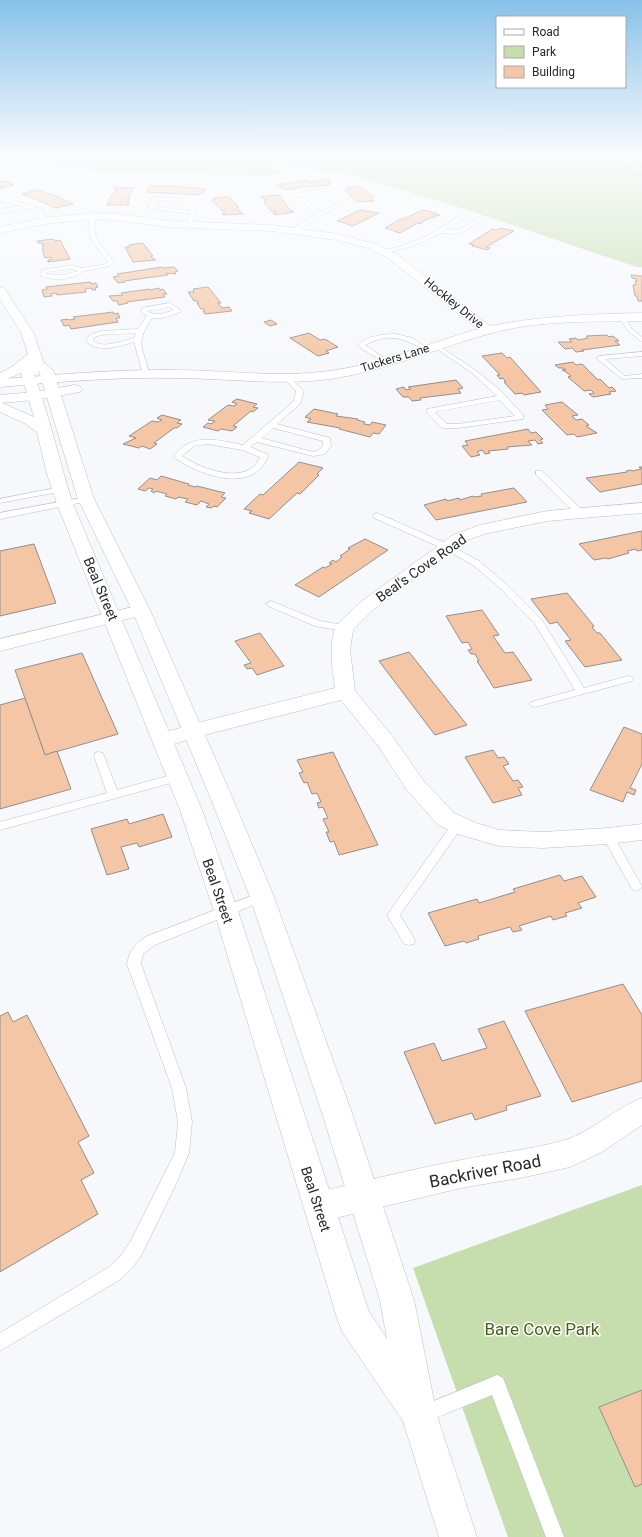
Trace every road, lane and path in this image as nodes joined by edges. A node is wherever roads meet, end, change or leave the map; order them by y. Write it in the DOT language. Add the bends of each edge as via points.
graph roads {
  1 [pos="90,230"];
  2 [pos="292,230"];
  3 [pos="295,230"];
  4 [pos="464,230"];
  5 [pos="440,231"];
  6 [pos="384,252"];
  7 [pos="82,270"];
  8 [pos="0,291"];
  9 [pos="150,316"];
  10 [pos="642,317"];
  11 [pos="622,318"];
  12 [pos="140,331"];
  13 [pos="488,331"];
  14 [pos="137,339"];
  15 [pos="642,340"];
  16 [pos="431,348"];
  17 [pos="642,354"];
  18 [pos="387,362"];
  19 [pos="146,374"];
  20 [pos="642,376"];
  21 [pos="0,378"];
  22 [pos="40,378"];
  23 [pos="287,378"];
  24 [pos="0,383"];
  25 [pos="502,398"];
  26 [pos="0,399"];
  27 [pos="0,406"];
  28 [pos="272,425"];
  29 [pos="43,429"];
  30 [pos="256,439"];
  31 [pos="244,448"];
  32 [pos="539,473"];
  33 [pos="70,497"];
  34 [pos="0,501"];
  35 [pos="642,508"];
  36 [pos="580,513"];
  37 [pos="0,516"];
  38 [pos="377,516"];
  39 [pos="447,547"];
  40 [pos="271,604"];
  41 [pos="141,610"];
  42 [pos="112,617"];
  43 [pos="344,628"];
  44 [pos="0,645"];
  45 [pos="628,679"];
  46 [pos="581,691"];
  47 [pos="345,692"];
  48 [pos="535,704"];
  49 [pos="193,731"];
  50 [pos="164,740"];
  51 [pos="99,756"];
  52 [pos="178,777"];
  53 [pos="113,794"];
  54 [pos="458,824"];
  55 [pos="0,826"];
  56 [pos="642,832"];
  57 [pos="608,836"];
  58 [pos="636,886"];
  59 [pos="262,897"];
  60 [pos="226,911"];
  61 [pos="409,940"];
  62 [pos="642,1111"];
  63 [pos="364,1197"];
  64 [pos="319,1207"];
  65 [pos="0,1343"];
  66 [pos="419,1416"];
  67 [pos="458,1537"];
  68 [pos="556,1537"];
  1 -- 7 [label="lane" via="111,262 108,265"];
  2 -- 3 [label="street, Hockley Drive"];
  3 -- 6 [label="street, Hockley Drive" via="354,240"];
  4 -- 5 [label="lane" via="450,234"];
  5 -- 6 [label="lane" via="411,245"];
  6 -- 13 [label="street, Hockley Drive" via="423,279"];
  7 -- 7 [label="lane" via="72,267 52,269 43,275 72,275"];
  8 -- 22 [label="street, Beal Street" via="27,332"];
  9 -- 12 [label="lane"];
  10 -- 11 [label="street, Tuckers Lane"];
  11 -- 13 [label="street, Tuckers Lane" via="542,322"];
  11 -- 15 [label="lane" via="630,330"];
  12 -- 14 [label="lane"];
  12 -- 14 [label="lane" via="101,334 92,336 89,341 101,347"];
  13 -- 16 [label="street, Tuckers Lane"];
  14 -- 19 [label="lane"];
  16 -- 18 [label="street, Tuckers Lane"];
  16 -- 18 [label="lane" via="399,335 383,337 361,345"];
  16 -- 25 [label="lane" via="473,371"];
  17 -- 20 [label="lane" via="600,358 624,378"];
  18 -- 23 [label="street, Tuckers Lane" via="332,375"];
  19 -- 22 [label="street, Tuckers Lane"];
  19 -- 23 [label="street, Tuckers Lane"];
  21 -- 22 [label="street" via="18,369"];
  22 -- 24 [label="street"];
  22 -- 26 [label="street"];
  22 -- 29 [label="street, Beal Street"];
  22 -- 33 [label="street, Beal Street" via="76,469"];
  23 -- 28 [label="lane" via="300,391 297,402"];
  25 -- 25 [label="lane" via="461,404 430,411 445,426 520,417"];
  27 -- 29 [label="street"];
  28 -- 30 [label="lane"];
  28 -- 30 [label="lane" via="327,440 327,446 322,452 313,454"];
  29 -- 33 [label="street, Beal Street"];
  30 -- 31 [label="lane"];
  31 -- 31 [label="lane" via="204,442 191,443 182,449 178,456 184,462 199,468 242,476 262,464 264,456"];
  32 -- 36 [label="lane"];
  33 -- 34 [label="lane"];
  33 -- 37 [label="lane"];
  33 -- 41 [label="street, Beal Street"];
  33 -- 42 [label="street, Beal Street"];
  35 -- 36 [label="street, Beal's Cove Road"];
  36 -- 39 [label="street, Beal's Cove Road" via="547,516 480,530 459,538"];
  38 -- 39 [label="lane"];
  39 -- 43 [label="street, Beal's Cove Road" via="368,605"];
  39 -- 46 [label="lane" via="476,564 504,586 539,622"];
  40 -- 43 [label="lane" via="318,624"];
  41 -- 42 [label="street"];
  41 -- 49 [label="street, Beal Street"];
  42 -- 44 [label="street"];
  42 -- 50 [label="street, Beal Street"];
  43 -- 47 [label="street" via="341,650"];
  45 -- 46 [label="lane"];
  46 -- 48 [label="lane"];
  47 -- 49 [label="street"];
  47 -- 54 [label="street" via="386,742 420,791 446,819"];
  49 -- 50 [label="street"];
  49 -- 59 [label="street, Beal Street"];
  50 -- 52 [label="street, Beal Street"];
  51 -- 53 [label="lane"];
  52 -- 53 [label="lane"];
  52 -- 60 [label="street, Beal Street"];
  53 -- 55 [label="lane"];
  54 -- 57 [label="street" via="499,838 543,840"];
  54 -- 61 [label="lane" via="393,915"];
  56 -- 57 [label="street"];
  57 -- 58 [label="lane"];
  59 -- 60 [label="lane"];
  59 -- 63 [label="street, Beal Street"];
  60 -- 64 [label="street, Beal Street"];
  60 -- 65 [label="lane" via="150,941 140,947 135,956 134,964 179,1088 185,1122 182,1153 172,1179 136,1248 115,1273"];
  62 -- 63 [label="street, Backriver Road" via="570,1153 525,1164 461,1174"];
  63 -- 64 [label="street, Backriver Road"];
  63 -- 66 [label="street, Beal Street" via="397,1300"];
  64 -- 66 [label="street, Beal Street" via="355,1320"];
  66 -- 67 [label="street, Beal Street"];
  66 -- 68 [label="lane" via="498,1384"];
}
